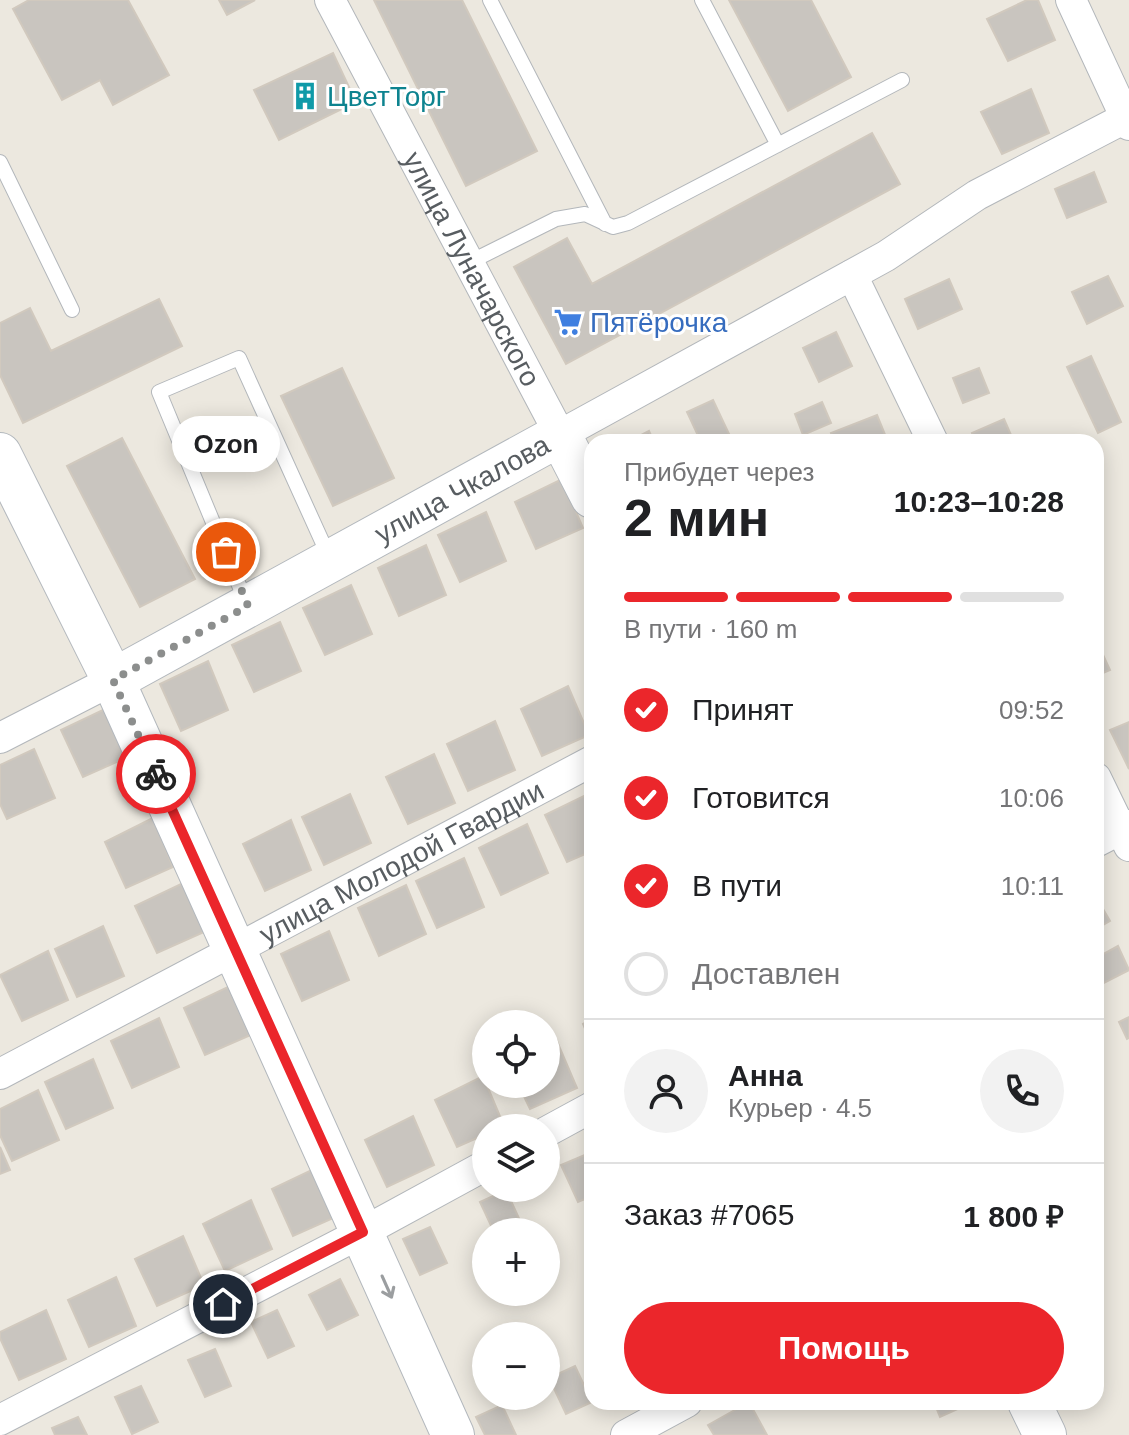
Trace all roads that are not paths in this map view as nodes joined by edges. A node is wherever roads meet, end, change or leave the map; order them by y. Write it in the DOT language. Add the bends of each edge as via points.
graph roads {
  1 [pos="330,0"];
  2 [pos="490,0"];
  3 [pos="702,0"];
  4 [pos="1071,0"];
  5 [pos="902,80"];
  6 [pos="1128,119"];
  7 [pos="778,145"];
  8 [pos="0,162"];
  9 [pos="605,224"];
  10 [pos="470,262"];
  11 [pos="852,275"];
  12 [pos="72,310"];
  13 [pos="929,434"];
  14 [pos="560,435"];
  15 [pos="0,454"];
  16 [pos="584,482"];
  17 [pos="330,559"];
  18 [pos="248,606"];
  19 [pos="113,680"];
  20 [pos="0,738"];
  21 [pos="584,765"];
  22 [pos="1104,798"];
  23 [pos="1119,835"];
  24 [pos="236,951"];
  25 [pos="0,1074"];
  26 [pos="584,1111"];
  27 [pos="560,1124"];
  28 [pos="472,1173"];
  29 [pos="363,1232"];
  30 [pos="672,1410"];
  31 [pos="1033,1410"];
  32 [pos="0,1420"];
  33 [pos="453,1435"];
  34 [pos="626,1435"];
  35 [pos="1045,1435"];
  1 -- 10 [label="street, улица Луначарского"];
  2 -- 9 [label="lane"];
  3 -- 7 [label="lane"];
  4 -- 6 [label="street"];
  5 -- 7 [label="lane"];
  6 -- 11 [label="street, улица Чкалова" via="977,195"];
  7 -- 9 [label="lane" via="628,223"];
  8 -- 12 [label="lane"];
  9 -- 10 [label="lane" via="585,214 556,219"];
  10 -- 14 [label="street, улица Луначарского"];
  11 -- 13 [label="street"];
  11 -- 14 [label="street, улица Чкалова"];
  14 -- 16 [label="main road, улица Луначарского"];
  14 -- 17 [label="main road, улица Чкалова"];
  15 -- 19 [label="main road"];
  17 -- 18 [label="main road, улица Чкалова"];
  17 -- 18 [label="lane" via="239,358 159,392"];
  18 -- 19 [label="main road, улица Чкалова"];
  19 -- 20 [label="street, улица Чкалова"];
  19 -- 24 [label="main road"];
  21 -- 24 [label="street, улица Молодой Гвардии"];
  22 -- 23 [label="street"];
  24 -- 25 [label="street, улица Молодой Гвардии"];
  24 -- 29 [label="main road"];
  26 -- 27 [label="street"];
  28 -- 29 [label="street"];
  29 -- 32 [label="street"];
  29 -- 33 [label="main road, one-way"];
  30 -- 34 [label="street"];
  31 -- 35 [label="main road"];
}
